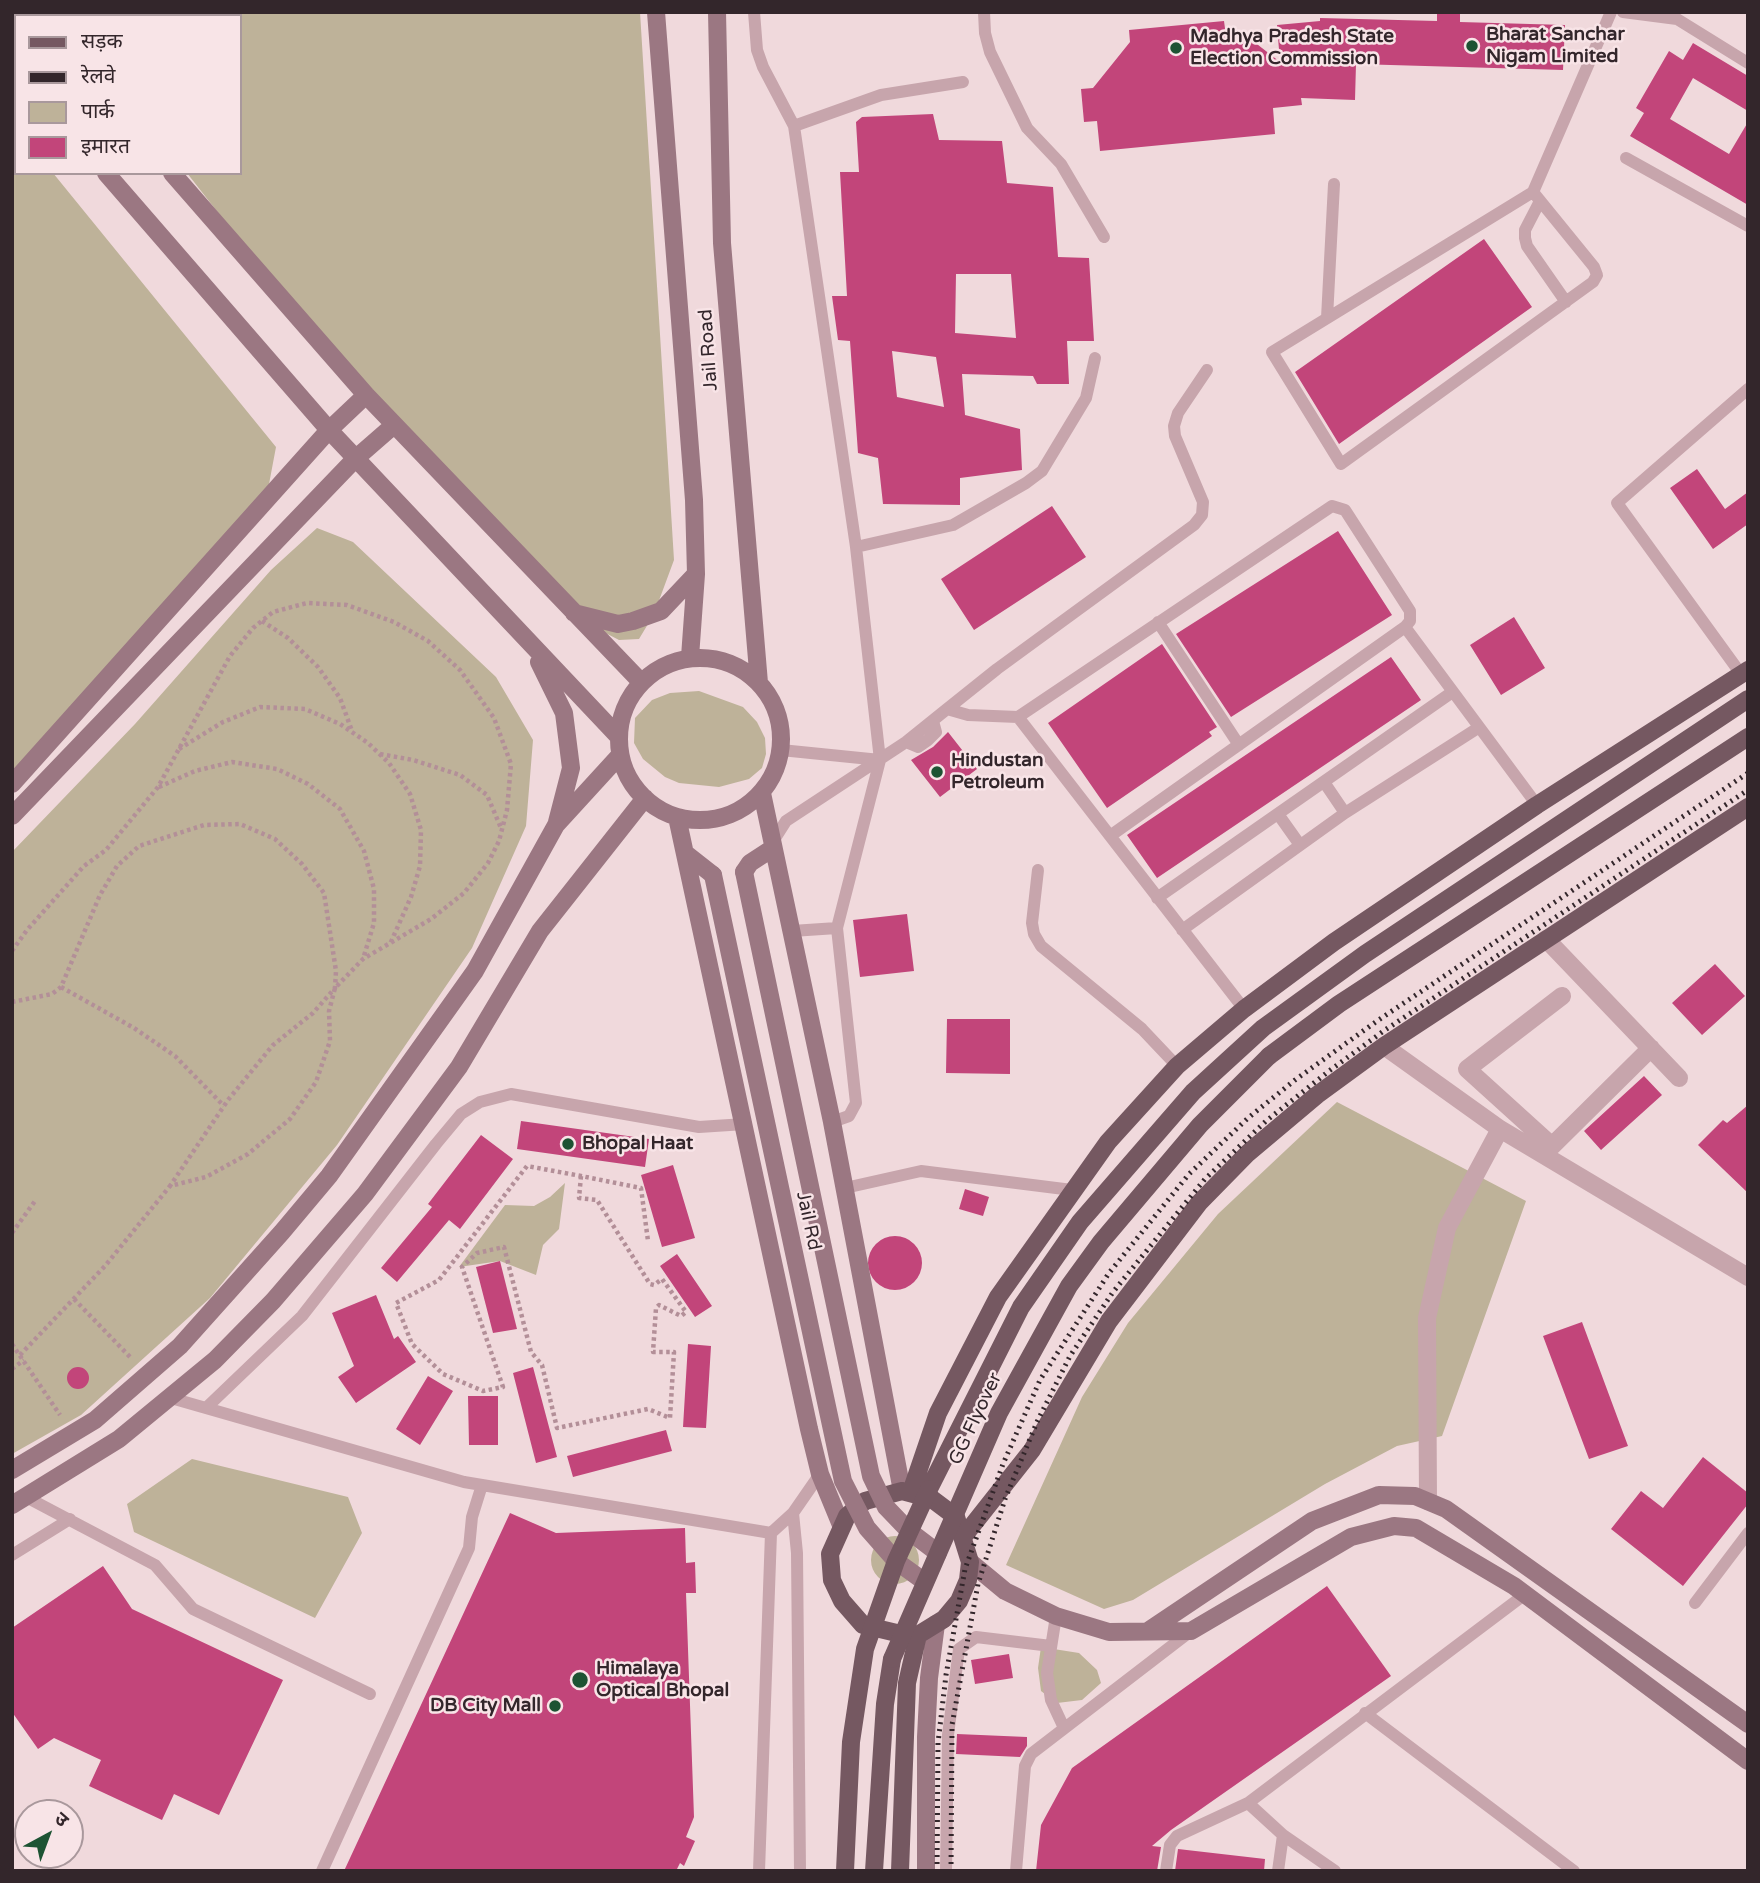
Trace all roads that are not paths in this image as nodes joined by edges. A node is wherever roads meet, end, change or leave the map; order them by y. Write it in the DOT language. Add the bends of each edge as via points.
graph roads {
  1 [pos="656,12"];
  2 [pos="717,12"];
  3 [pos="754,12"];
  4 [pos="984,12"];
  5 [pos="1611,12"];
  6 [pos="1623,12"];
  7 [pos="1748,62"];
  8 [pos="963,82"];
  9 [pos="794,126"];
  10 [pos="1626,158"];
  11 [pos="108,175"];
  12 [pos="174,175"];
  13 [pos="1334,184"];
  14 [pos="1537,197"];
  15 [pos="1748,226"];
  16 [pos="1104,237"];
  17 [pos="1566,302"];
  18 [pos="1327,318"];
  19 [pos="1096,358"];
  20 [pos="1207,370"];
  21 [pos="1748,389"];
  22 [pos="366,395"];
  23 [pos="394,425"];
  24 [pos="329,430"];
  25 [pos="355,459"];
  26 [pos="856,547"];
  27 [pos="696,574"];
  28 [pos="574,613"];
  29 [pos="1158,622"];
  30 [pos="1405,627"];
  31 [pos="532,648"];
  32 [pos="690,657"];
  33 [pos="1744,672"];
  34 [pos="641,682"];
  35 [pos="759,684"];
  36 [pos="1451,693"];
  37 [pos="1748,699"];
  38 [pos="947,709"];
  39 [pos="1018,717"];
  40 [pos="1478,728"];
  41 [pos="618,736"];
  42 [pos="1748,737"];
  43 [pos="1239,745"];
  44 [pos="781,750"];
  45 [pos="620,755"];
  46 [pos="880,760"];
  47 [pos="1324,782"];
  48 [pos="12,784"];
  49 [pos="762,793"];
  50 [pos="645,798"];
  51 [pos="1537,805"];
  52 [pos="1748,807"];
  53 [pos="1345,813"];
  54 [pos="1278,814"];
  55 [pos="12,816"];
  56 [pos="677,817"];
  57 [pos="556,825"];
  58 [pos="1110,836"];
  59 [pos="1300,845"];
  60 [pos="772,846"];
  61 [pos="685,853"];
  62 [pos="1038,870"];
  63 [pos="1157,898"];
  64 [pos="837,928"];
  65 [pos="1182,930"];
  66 [pos="792,931"];
  67 [pos="1546,939"];
  68 [pos="1562,996"];
  69 [pos="1244,1009"];
  70 [pos="1384,1046"];
  71 [pos="1651,1048"];
  72 [pos="1177,1066"];
  73 [pos="1679,1078"];
  74 [pos="832,1122"];
  75 [pos="744,1124"];
  76 [pos="1500,1129"];
  77 [pos="845,1188"];
  78 [pos="1072,1191"];
  79 [pos="1748,1277"];
  80 [pos="171,1398"];
  81 [pos="206,1408"];
  82 [pos="12,1470"];
  83 [pos="820,1474"];
  84 [pos="482,1485"];
  85 [pos="907,1492"];
  86 [pos="19,1501"];
  87 [pos="1428,1501"];
  88 [pos="793,1513"];
  89 [pos="70,1519"];
  90 [pos="841,1525"];
  91 [pos="909,1531"];
  92 [pos="771,1533"];
  93 [pos="1748,1533"];
  94 [pos="964,1536"];
  95 [pos="938,1553"];
  96 [pos="12,1555"];
  97 [pos="896,1561"];
  98 [pos="970,1562"];
  99 [pos="1528,1568"];
  100 [pos="925,1582"];
  101 [pos="1519,1590"];
  102 [pos="1695,1603"];
  103 [pos="1056,1616"];
  104 [pos="936,1624"];
  105 [pos="1148,1631"];
  106 [pos="1191,1631"];
  107 [pos="918,1635"];
  108 [pos="1051,1646"];
  109 [pos="370,1694"];
  110 [pos="1365,1713"];
  111 [pos="1748,1724"];
  112 [pos="1064,1728"];
  113 [pos="1748,1761"];
  114 [pos="1248,1803"];
  115 [pos="1283,1835"];
  116 [pos="323,1871"];
  117 [pos="759,1871"];
  118 [pos="800,1871"];
  119 [pos="845,1871"];
  120 [pos="874,1871"];
  121 [pos="900,1871"];
  122 [pos="926,1871"];
  123 [pos="946,1871"];
  124 [pos="1016,1871"];
  125 [pos="1166,1871"];
  126 [pos="1278,1871"];
  127 [pos="1335,1871"];
  128 [pos="1574,1871"];
  1 -- 27 [label="main road, Jail Road"];
  2 -- 35 [label="main road, Jail Road" via="722,243"];
  3 -- 9 [label="lane" via="757,50"];
  4 -- 16 [label="lane" via="990,52 1027,128 1061,164"];
  5 -- 14 [label="lane"];
  6 -- 7 [label="lane" via="1677,19"];
  8 -- 9 [label="lane" via="881,95"];
  9 -- 26 [label="lane"];
  10 -- 15 [label="lane"];
  11 -- 24 [label="main road"];
  12 -- 22 [label="main road"];
  13 -- 18 [label="lane"];
  14 -- 17 [label="lane" via="1525,230 1527,246"];
  14 -- 17 [label="lane" via="1597,275"];
  14 -- 18 [label="lane"];
  17 -- 18 [label="lane" via="1341,464 1272,352"];
  19 -- 26 [label="lane" via="1086,398 1042,471 953,525"];
  20 -- 38 [label="lane" via="1174,426 1203,502 1202,515"];
  21 -- 33 [label="lane" via="1617,503"];
  22 -- 23 [label="main road"];
  22 -- 24 [label="main road"];
  23 -- 25 [label="main road"];
  23 -- 28 [label="main road"];
  24 -- 25 [label="main road"];
  24 -- 48 [label="main road"];
  25 -- 31 [label="main road"];
  25 -- 55 [label="main road"];
  26 -- 46 [label="lane"];
  27 -- 28 [label="main road" via="661,611 632,621 618,624"];
  27 -- 32 [label="main road, Jail Road"];
  28 -- 34 [label="main road"];
  29 -- 30 [label="lane" via="1332,506 1339,506 1410,611"];
  29 -- 39 [label="lane"];
  29 -- 43 [label="lane"];
  30 -- 36 [label="lane"];
  30 -- 43 [label="lane"];
  31 -- 41 [label="main road"];
  31 -- 57 [label="main road" via="564,713 571,768"];
  32 -- 34 [label="main road" via="660,667"];
  32 -- 35 [label="main road" via="720,658 749,673"];
  33 -- 51 [label="main road"];
  34 -- 41 [label="main road" via="627,701"];
  35 -- 44 [label="main road" via="782,733"];
  36 -- 40 [label="lane"];
  36 -- 47 [label="lane"];
  37 -- 91 [label="main road, GG Flyover, bridge" via="1365,954 1263,1028 1193,1092 1080,1222 1021,1307"];
  38 -- 39 [label="lane" via="968,715"];
  38 -- 46 [label="lane"];
  39 -- 58 [label="lane"];
  40 -- 51 [label="lane"];
  40 -- 53 [label="lane"];
  41 -- 45 [label="main road"];
  42 -- 95 [label="main road, GG Flyover, bridge" via="1339,1004 1269,1056 1200,1125 1069,1286 999,1413"];
  43 -- 58 [label="lane"];
  44 -- 46 [label="lane"];
  44 -- 49 [label="main road" via="775,773"];
  45 -- 50 [label="main road" via="626,773"];
  45 -- 57 [label="main road"];
  46 -- 60 [label="lane" via="786,821"];
  46 -- 64 [label="lane"];
  47 -- 53 [label="lane"];
  47 -- 54 [label="lane"];
  49 -- 56 [label="main road" via="723,817 704,821"];
  49 -- 60 [label="main road"];
  50 -- 56 [label="main road"];
  50 -- 80 [label="main road" via="540,931 459,1067 365,1194 273,1301"];
  51 -- 69 [label="main road" via="1334,942"];
  52 -- 67 [label="main road"];
  53 -- 59 [label="lane"];
  54 -- 59 [label="lane"];
  54 -- 63 [label="lane"];
  56 -- 61 [label="main road"];
  57 -- 82 [label="main road" via="475,971 329,1176 290,1223 180,1346 95,1420"];
  58 -- 63 [label="lane"];
  59 -- 65 [label="lane"];
  60 -- 66 [label="main road"];
  60 -- 91 [label="main road, Jail Rd, bridge" via="744,872 871,1476 886,1507"];
  61 -- 75 [label="main road"];
  61 -- 97 [label="main road, Jail Rd, bridge" via="713,875 843,1480 867,1528"];
  62 -- 72 [label="lane" via="1032,923 1041,946 1142,1029"];
  63 -- 65 [label="lane"];
  64 -- 66 [label="lane"];
  64 -- 74 [label="lane" via="856,1102 849,1116"];
  65 -- 69 [label="lane"];
  66 -- 74 [label="main road"];
  67 -- 70 [label="main road"];
  67 -- 71 [label="street"];
  68 -- 71 [label="street" via="1467,1069 1552,1146"];
  69 -- 72 [label="main road"];
  70 -- 76 [label="street"];
  70 -- 94 [label="main road" via="1258,1144 1199,1203 1109,1321 1032,1450"];
  71 -- 73 [label="street"];
  72 -- 78 [label="main road" via="1108,1142"];
  74 -- 77 [label="main road"];
  75 -- 81 [label="lane" via="699,1127 511,1094 480,1102 461,1114 436,1144 302,1316"];
  75 -- 83 [label="main road"];
  76 -- 79 [label="street"];
  76 -- 87 [label="street" via="1447,1228 1427,1318"];
  77 -- 78 [label="lane" via="921,1171"];
  77 -- 85 [label="main road"];
  78 -- 85 [label="main road" via="998,1297 938,1413"];
  80 -- 81 [label="lane"];
  80 -- 86 [label="main road" via="119,1439"];
  81 -- 84 [label="lane"];
  83 -- 88 [label="lane"];
  83 -- 90 [label="main road"];
  84 -- 92 [label="lane"];
  84 -- 116 [label="lane" via="469,1548"];
  85 -- 90 [label="main road" via="865,1501"];
  85 -- 94 [label="main road" via="932,1499 956,1517"];
  86 -- 89 [label="lane"];
  87 -- 99 [label="main road"];
  87 -- 105 [label="main road" via="1399,1493 1379,1494 1312,1521"];
  88 -- 92 [label="lane"];
  88 -- 118 [label="lane"];
  89 -- 96 [label="lane"];
  89 -- 109 [label="lane" via="155,1565 193,1609"];
  90 -- 107 [label="main road" via="830,1554 832,1580 842,1601 863,1625"];
  91 -- 95 [label="main road, Jail Rd, bridge"];
  91 -- 97 [label="main road, GG Flyover, bridge"];
  92 -- 117 [label="lane"];
  93 -- 102 [label="lane"];
  94 -- 98 [label="main road"];
  95 -- 100 [label="main road, GG Flyover, bridge"];
  97 -- 100 [label="main road, Jail Rd, bridge"];
  97 -- 119 [label="main road, GG Flyover, bridge" via="865,1649 851,1742"];
  98 -- 103 [label="main road" via="1005,1591"];
  98 -- 104 [label="main road" via="959,1601"];
  99 -- 101 [label="lane"];
  99 -- 111 [label="main road"];
  100 -- 120 [label="main road, GG Flyover, bridge" via="892,1659"];
  101 -- 106 [label="main road" via="1416,1528 1394,1526 1351,1537"];
  101 -- 110 [label="lane"];
  101 -- 113 [label="main road"];
  103 -- 105 [label="main road" via="1109,1632"];
  103 -- 108 [label="lane"];
  104 -- 107 [label="main road"];
  104 -- 122 [label="main road" via="926,1737"];
  105 -- 106 [label="main road"];
  106 -- 112 [label="lane"];
  107 -- 121 [label="main road" via="907,1683"];
  108 -- 112 [label="lane" via="1049,1691"];
  108 -- 123 [label="lane" via="976,1637 959,1649 948,1735"];
  110 -- 114 [label="lane"];
  110 -- 128 [label="lane"];
  112 -- 124 [label="lane" via="1031,1754 1025,1766"];
  114 -- 115 [label="lane"];
  114 -- 125 [label="lane" via="1177,1836 1170,1846"];
  115 -- 126 [label="lane"];
  115 -- 127 [label="lane"];
}
